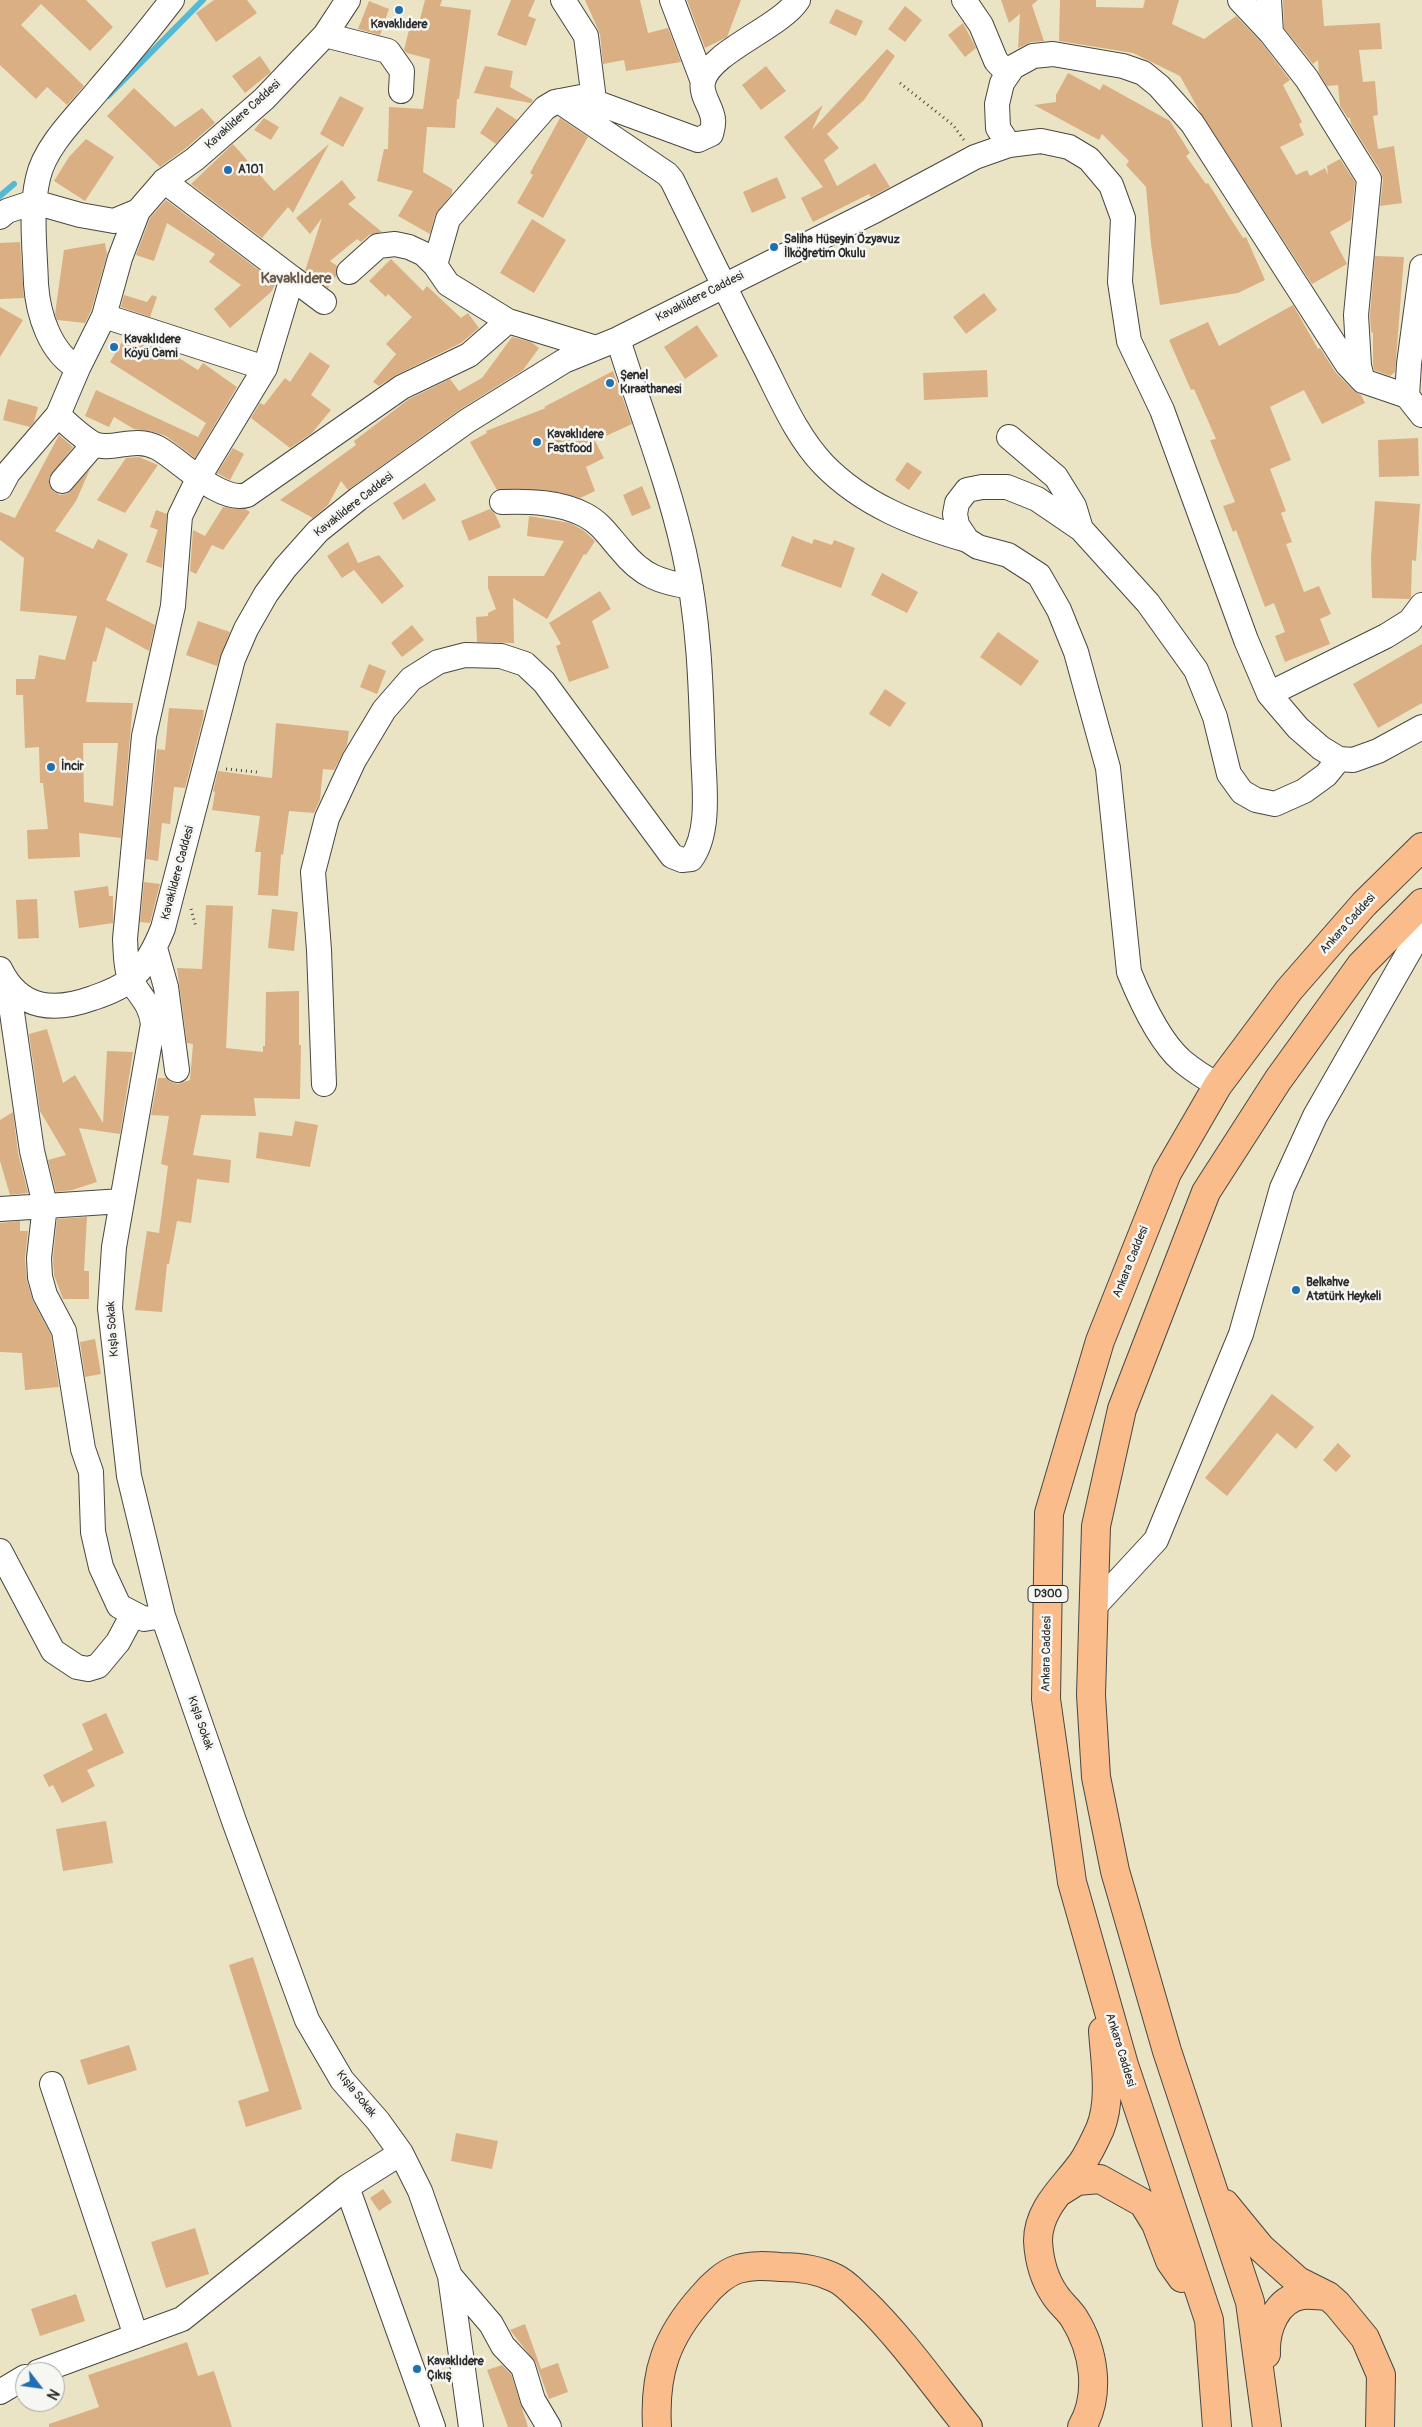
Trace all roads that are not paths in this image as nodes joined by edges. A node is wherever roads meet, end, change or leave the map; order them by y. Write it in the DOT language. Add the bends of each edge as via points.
graph roads {
  1 [pos="172,0"];
  2 [pos="348,0"];
  3 [pos="563,0"];
  4 [pos="672,0"];
  5 [pos="798,0"];
  6 [pos="964,0"];
  7 [pos="1240,0"];
  8 [pos="1269,0"];
  9 [pos="1271,33"];
  10 [pos="325,35"];
  11 [pos="1008,74"];
  12 [pos="703,82"];
  13 [pos="401,91"];
  14 [pos="594,100"];
  15 [pos="560,101"];
  16 [pos="1009,145"];
  17 [pos="164,181"];
  18 [pos="34,202"];
  19 [pos="138,211"];
  20 [pos="0,217"];
  21 [pos="435,265"];
  22 [pos="1422,267"];
  23 [pos="349,272"];
  24 [pos="292,278"];
  25 [pos="723,285"];
  26 [pos="324,302"];
  27 [pos="104,316"];
  28 [pos="508,322"];
  29 [pos="618,339"];
  30 [pos="596,348"];
  31 [pos="78,368"];
  32 [pos="265,368"];
  33 [pos="1363,382"];
  34 [pos="1407,396"];
  35 [pos="58,415"];
  36 [pos="1422,416"];
  37 [pos="1009,437"];
  38 [pos="94,444"];
  39 [pos="199,477"];
  40 [pos="62,481"];
  41 [pos="0,488"];
  42 [pos="502,502"];
  43 [pos="1081,529"];
  44 [pos="968,540"];
  45 [pos="691,588"];
  46 [pos="1422,605"];
  47 [pos="1269,694"];
  48 [pos="1422,727"];
  49 [pos="1339,759"];
  50 [pos="1422,847"];
  51 [pos="1422,903"];
  52 [pos="1422,929"];
  53 [pos="156,948"];
  54 [pos="4,977"];
  55 [pos="131,979"];
  56 [pos="177,1070"];
  57 [pos="324,1084"];
  58 [pos="1218,1085"];
  59 [pos="122,1201"];
  60 [pos="45,1205"];
  61 [pos="0,1209"];
  62 [pos="1,1556"];
  63 [pos="1094,1607"];
  64 [pos="133,1614"];
  65 [pos="164,1616"];
  66 [pos="1099,1977"];
  67 [pos="52,2084"];
  68 [pos="401,2152"];
  69 [pos="1211,2183"];
  70 [pos="347,2187"];
  71 [pos="1054,2195"];
  72 [pos="450,2276"];
  73 [pos="1328,2296"];
  74 [pos="1209,2320"];
  75 [pos="136,2336"];
  76 [pos="65,2362"];
  77 [pos="15,2383"];
  78 [pos="0,2392"];
  79 [pos="433,2427"];
  80 [pos="471,2427"];
  81 [pos="548,2427"];
  82 [pos="657,2427"];
  83 [pos="968,2427"];
  84 [pos="1082,2427"];
  85 [pos="1217,2427"];
  86 [pos="1268,2427"];
  87 [pos="1380,2427"];
  1 -- 18 [label="street" via="55,142 38,175"];
  2 -- 10 [label="street, Kavaklidere Caddesi"];
  3 -- 14 [label="street" via="586,36"];
  4 -- 12 [label="street"];
  5 -- 12 [label="street" via="777,20 716,61"];
  6 -- 11 [label="street" via="981,25 996,61"];
  7 -- 9 [label="street"];
  8 -- 9 [label="street"];
  9 -- 33 [label="street" via="1307,78 1369,179 1356,315"];
  10 -- 13 [label="street" via="388,51 402,71"];
  10 -- 17 [label="street, Kavaklidere Caddesi" via="264,100 196,159"];
  11 -- 16 [label="street" via="1002,83 997,104 998,128"];
  11 -- 33 [label="street" via="1013,67 1033,56 1053,54 1123,66 1143,73 1159,86 1192,123 1347,364"];
  12 -- 14 [label="street" via="705,99 714,118 711,134 698,140"];
  14 -- 15 [label="street" via="581,97"];
  15 -- 21 [label="street" via="545,108 448,219"];
  15 -- 25 [label="street" via="667,174"];
  16 -- 25 [label="street, Kavaklidere Caddesi" via="976,157"];
  16 -- 47 [label="street, Kavaklidere Caddesi" via="1041,141 1069,147 1089,159 1111,185 1123,218 1120,282 1129,341 1162,410"];
  17 -- 19 [label="street, Kavaklidere Caddesi"];
  17 -- 24 [label="street"];
  18 -- 19 [label="street" via="114,221"];
  18 -- 20 [label="street" via="6,211"];
  18 -- 31 [label="street" via="37,295 44,323 57,351 66,362"];
  19 -- 27 [label="street, Kavaklidere Caddesi" via="120,258"];
  21 -- 23 [label="street" via="424,254 395,244 378,246"];
  21 -- 28 [label="street" via="448,284"];
  22 -- 34 [label="street"];
  24 -- 26 [label="street"];
  24 -- 32 [label="street"];
  25 -- 29 [label="street, Kavaklidere Caddesi"];
  25 -- 44 [label="street" via="795,425 824,465 853,490 887,510 924,528"];
  27 -- 31 [label="street, Kavaklidere Caddesi"];
  27 -- 32 [label="street"];
  28 -- 30 [label="street"];
  28 -- 39 [label="street" via="469,355 402,388 247,496 231,497"];
  29 -- 30 [label="street, Kavaklidere Caddesi"];
  29 -- 45 [label="street" via="674,514"];
  30 -- 53 [label="street, Kavaklidere Caddesi" via="564,361 468,421 318,531 285,568 266,594 233,659"];
  31 -- 35 [label="street, Kavaklidere Caddesi"];
  32 -- 39 [label="street"];
  33 -- 34 [label="street"];
  34 -- 36 [label="street"];
  35 -- 38 [label="street"];
  35 -- 41 [label="street, Kavaklidere Caddesi" via="8,473"];
  37 -- 43 [label="street" via="1056,477 1074,506"];
  38 -- 39 [label="street" via="142,443 157,448"];
  38 -- 40 [label="street"];
  39 -- 55 [label="street" via="180,516 173,606 144,736 125,938 126,968"];
  42 -- 45 [label="street" via="535,501 567,507 587,516 639,568 661,582"];
  43 -- 44 [label="street" via="1037,499 1007,487 982,486 967,490 957,503 958,525"];
  43 -- 49 [label="street" via="1148,603 1196,670 1215,718 1229,774 1242,792 1256,800 1275,804 1304,791 1326,775"];
  44 -- 58 [label="street" via="978,547 1008,555 1039,575 1059,610 1076,652 1108,768 1129,972 1154,1025 1180,1060"];
  45 -- 57 [label="street" via="700,662 705,793 702,838 691,859 672,856 544,682 525,664 501,656 483,655 465,655 438,662 411,679 384,710 354,760 327,818 313,872"];
  46 -- 47 [label="street" via="1410,621 1386,636"];
  47 -- 49 [label="street, Kavaklidere Caddesi" via="1298,728"];
  48 -- 49 [label="street" via="1378,751 1354,760"];
  50 -- 58 [label="highway, Ankara Caddesi / D300" via="1364,904 1288,990"];
  51 -- 63 [label="highway" via="1360,964 1278,1080 1206,1192 1122,1409 1096,1526"];
  52 -- 63 [label="street" via="1315,1116 1282,1188 1241,1334 1156,1540"];
  53 -- 55 [label="street, Kavaklidere Caddesi"];
  53 -- 56 [label="street" via="166,987"];
  54 -- 55 [label="street, Kavaklidere Caddesi" via="25,998 46,1007 65,1007 103,995"];
  54 -- 60 [label="street" via="32,1151"];
  55 -- 59 [label="street, Kışla Sokak" via="152,1009 153,1024"];
  58 -- 66 [label="highway, Ankara Caddesi / D300" via="1167,1173 1100,1341 1050,1513 1046,1699 1072,1882"];
  59 -- 60 [label="street"];
  59 -- 65 [label="street, Kışla Sokak" via="114,1247 110,1308 129,1476"];
  60 -- 61 [label="street"];
  60 -- 64 [label="street" via="40,1277 45,1295 64,1331 83,1449 91,1472 93,1532 101,1567 119,1606"];
  62 -- 64 [label="street" via="53,1651 77,1667 88,1669 98,1666 118,1642"];
  63 -- 69 [label="highway" via="1090,1695 1096,1777 1115,1871 1167,2051"];
  64 -- 65 [label="street" via="144,1619"];
  65 -- 68 [label="street, Kışla Sokak" via="307,2020 342,2080"];
  66 -- 71 [label="highway" via="1106,2102 1103,2119 1083,2162"];
  66 -- 74 [label="highway, Ankara Caddesi / D300" via="1124,2065"];
  67 -- 75 [label="street"];
  68 -- 70 [label="street"];
  68 -- 72 [label="street, Kışla Sokak" via="420,2191"];
  69 -- 73 [label="highway" via="1235,2218 1262,2248 1298,2281"];
  69 -- 86 [label="highway" via="1250,2302"];
  70 -- 75 [label="street" via="182,2319"];
  70 -- 79 [label="street"];
  71 -- 74 [label="highway" via="1078,2181 1100,2179 1143,2203 1156,2224 1170,2260"];
  71 -- 84 [label="highway" via="1040,2232 1040,2258 1054,2295 1074,2318 1091,2364 1094,2387 1090,2412"];
  72 -- 80 [label="street, Kışla Sokak"];
  72 -- 81 [label="street" via="523,2368 533,2400"];
  73 -- 86 [label="highway" via="1303,2295 1282,2305 1272,2319 1266,2346"];
  73 -- 87 [label="highway" via="1364,2338 1380,2375"];
  74 -- 85 [label="highway, Ankara Caddesi / D300"];
  75 -- 76 [label="street"];
  77 -- 78 [label="street"];
  82 -- 83 [label="highway" via="657,2386 665,2351 685,2316 718,2282 737,2270 760,2266 794,2267 817,2272 836,2278 851,2289 883,2321"];
}
